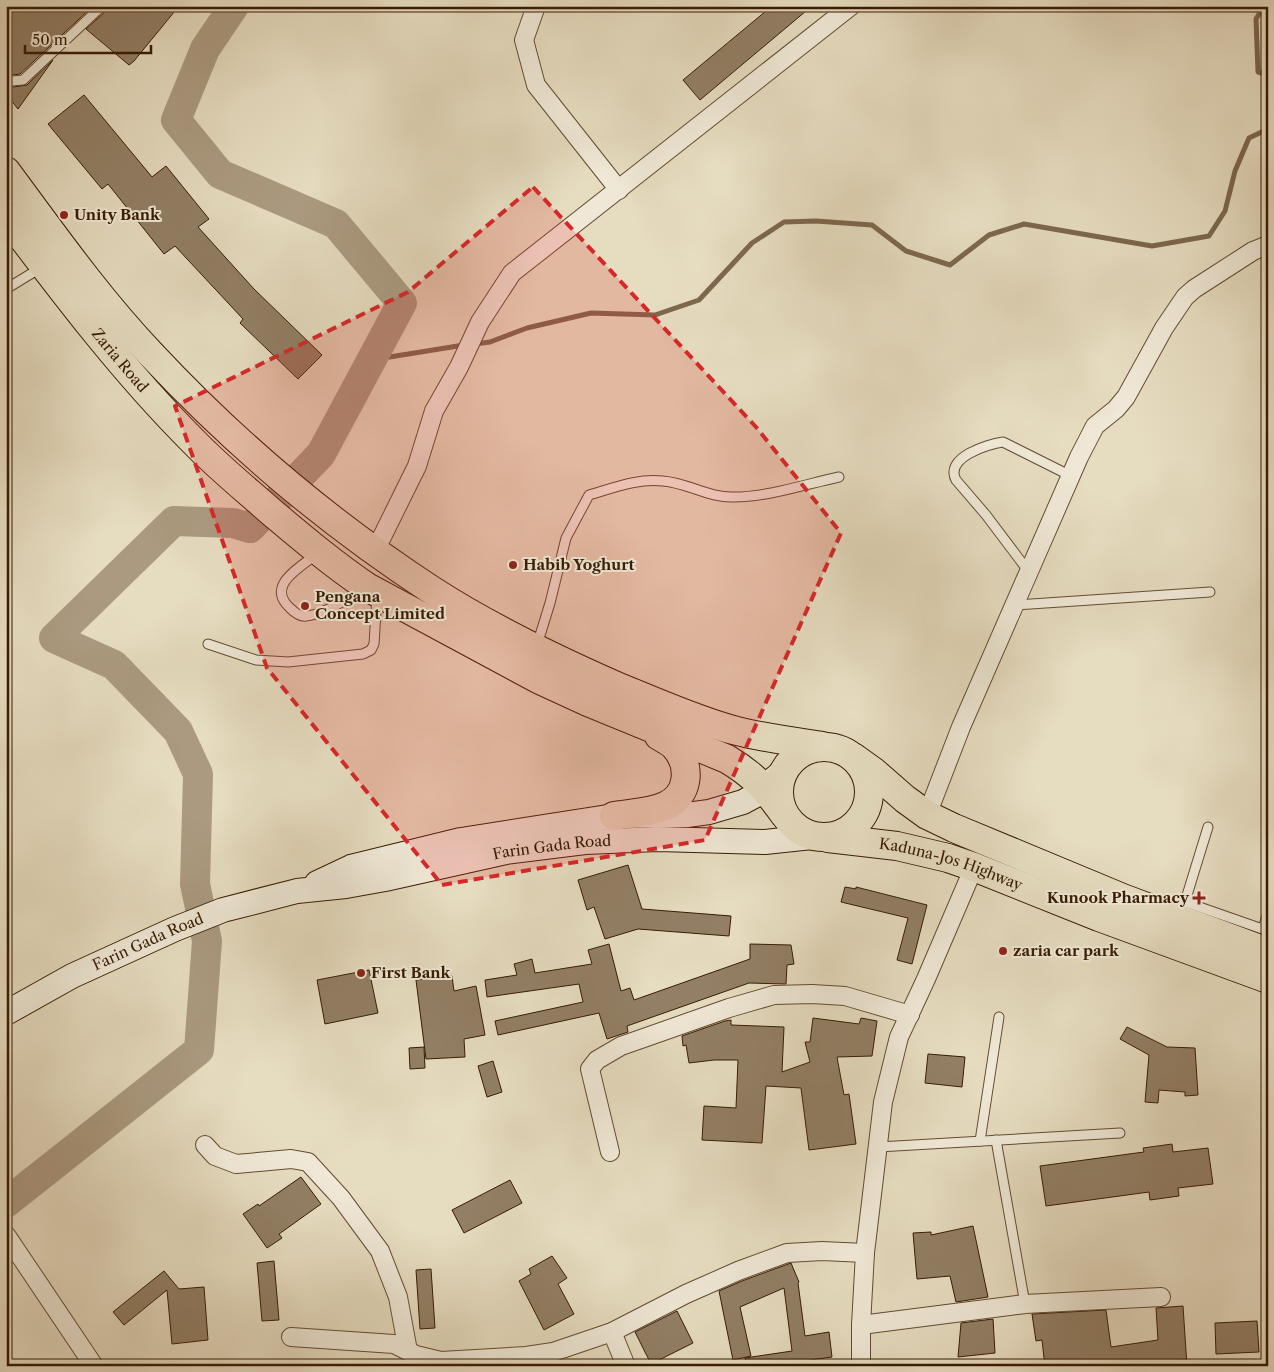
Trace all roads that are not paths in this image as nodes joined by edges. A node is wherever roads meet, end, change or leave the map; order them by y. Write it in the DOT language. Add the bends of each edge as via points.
graph roads {
  1 [pos="102,6"];
  2 [pos="536,6"];
  3 [pos="851,6"];
  4 [pos="6,78"];
  5 [pos="6,171"];
  6 [pos="618,190"];
  7 [pos="6,216"];
  8 [pos="1268,245"];
  9 [pos="43,266"];
  10 [pos="6,289"];
  11 [pos="1071,476"];
  12 [pos="840,477"];
  13 [pos="320,551"];
  14 [pos="375,551"];
  15 [pos="1030,572"];
  16 [pos="373,590"];
  17 [pos="1210,592"];
  18 [pos="1015,605"];
  19 [pos="208,644"];
  20 [pos="536,648"];
  21 [pos="641,724"];
  22 [pos="823,746"];
  23 [pos="853,757"];
  24 [pos="774,780"];
  25 [pos="927,815"];
  26 [pos="614,816"];
  27 [pos="1208,827"];
  28 [pos="820,837"];
  29 [pos="974,867"];
  30 [pos="297,892"];
  31 [pos="1182,911"];
  32 [pos="1268,912"];
  33 [pos="1266,937"];
  34 [pos="1268,979"];
  35 [pos="6,1014"];
  36 [pos="910,1015"];
  37 [pos="999,1017"];
  38 [pos="1120,1133"];
  39 [pos="996,1140"];
  40 [pos="980,1141"];
  41 [pos="205,1145"];
  42 [pos="878,1147"];
  43 [pos="610,1152"];
  44 [pos="6,1235"];
  45 [pos="865,1253"];
  46 [pos="1161,1297"];
  47 [pos="1026,1304"];
  48 [pos="861,1325"];
  49 [pos="612,1332"];
  50 [pos="291,1337"];
  51 [pos="408,1351"];
  52 [pos="526,1361"];
  53 [pos="94,1366"];
  54 [pos="626,1366"];
  55 [pos="861,1366"];
  1 -- 4 [label="lane" via="23,80"];
  2 -- 6 [label="street" via="524,40 536,85"];
  3 -- 6 [label="street"];
  5 -- 14 [label="highway" via="88,281 149,352 273,470 319,510"];
  6 -- 14 [label="street" via="512,273 480,322 434,411 416,466"];
  7 -- 9 [label="highway, Zaria Road"];
  8 -- 11 [label="street" via="1252,251 1185,297 1126,397 1095,426"];
  9 -- 10 [label="lane"];
  9 -- 13 [label="highway, Zaria Road" via="110,350 194,442"];
  11 -- 15 [label="street"];
  11 -- 15 [label="lane" via="1003,442 966,456 954,468 956,480"];
  12 -- 20 [label="lane" via="733,498 664,481 636,482 589,496 566,538"];
  13 -- 16 [label="highway, Zaria Road"];
  13 -- 16 [label="lane" via="284,581 280,589 283,601 296,613 304,617 316,614"];
  14 -- 20 [label="highway" via="434,592"];
  15 -- 18 [label="street"];
  16 -- 19 [label="lane" via="374,644 371,650 362,654 288,662 256,660"];
  16 -- 21 [label="highway, Zaria Road" via="538,679"];
  17 -- 18 [label="lane"];
  18 -- 25 [label="street" via="961,727"];
  20 -- 22 [label="highway" via="583,671 701,719 766,738"];
  21 -- 24 [label="highway"];
  21 -- 26 [label="highway" via="674,745 680,754 685,785 674,801 664,806"];
  22 -- 23 [label="highway" via="839,749"];
  22 -- 24 [label="highway" via="806,750 793,758"];
  23 -- 25 [label="highway, Kaduna-Jos Highway"];
  23 -- 28 [label="highway" via="868,781 866,809 851,829 837,836"];
  24 -- 26 [label="main road, Farin Gada Road" via="743,802 709,812"];
  24 -- 28 [label="highway" via="786,819 797,830"];
  25 -- 31 [label="highway, Kaduna-Jos Highway" via="954,828"];
  26 -- 30 [label="main road, Farin Gada Road" via="416,850 351,867"];
  27 -- 31 [label="lane"];
  28 -- 29 [label="highway, Kaduna-Jos Highway" via="897,846"];
  28 -- 30 [label="main road, Farin Gada Road" via="765,842 658,839 585,842 506,852 366,883"];
  29 -- 34 [label="highway, Kaduna-Jos Highway"];
  29 -- 36 [label="street"];
  30 -- 35 [label="main road, Farin Gada Road" via="223,910 175,929 72,976"];
  31 -- 33 [label="highway, Kaduna-Jos Highway"];
  32 -- 33 [label="lane"];
  36 -- 42 [label="street" via="899,1037 883,1102"];
  36 -- 43 [label="street" via="845,996 774,995 621,1046 597,1060 590,1069"];
  37 -- 40 [label="lane"];
  38 -- 39 [label="lane"];
  39 -- 40 [label="lane"];
  39 -- 47 [label="lane"];
  40 -- 42 [label="lane"];
  41 -- 51 [label="street" via="215,1156 236,1164 290,1159 308,1162 341,1198 380,1251 398,1297"];
  42 -- 45 [label="street"];
  44 -- 53 [label="street"];
  45 -- 48 [label="street"];
  45 -- 49 [label="street" via="787,1253 686,1294"];
  46 -- 47 [label="street"];
  47 -- 48 [label="street"];
  48 -- 55 [label="street"];
  49 -- 52 [label="street"];
  49 -- 54 [label="street"];
  50 -- 51 [label="street" via="394,1344"];
  51 -- 52 [label="street" via="441,1361"];
}
